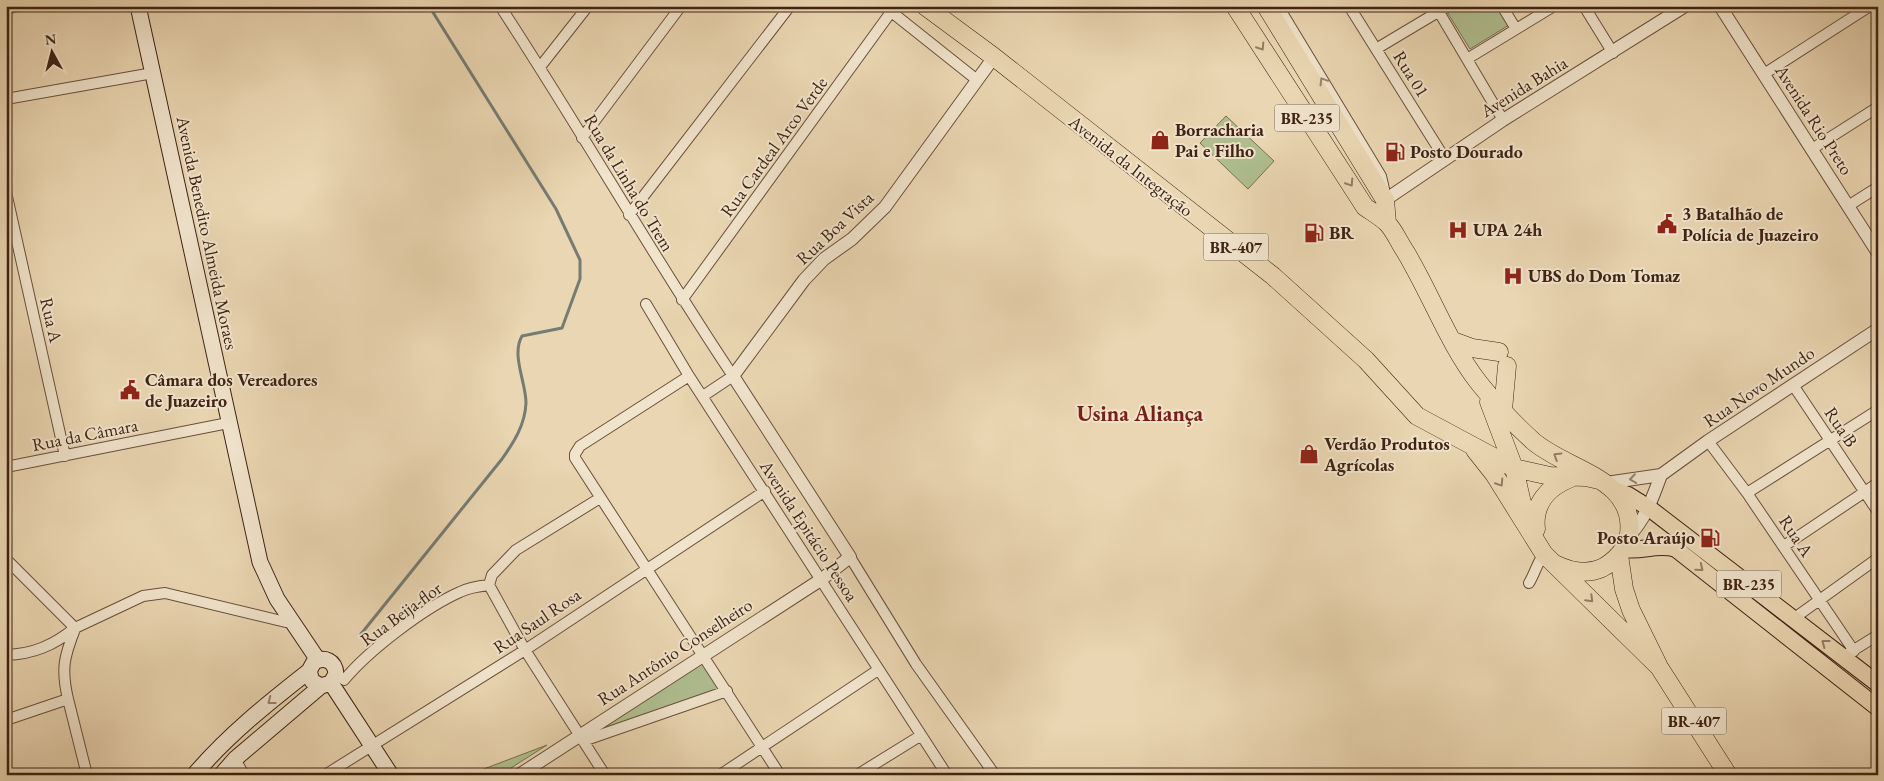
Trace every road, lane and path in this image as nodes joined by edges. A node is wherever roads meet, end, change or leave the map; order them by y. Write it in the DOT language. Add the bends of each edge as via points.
graph roads {
  1 [pos="18,6"];
  2 [pos="138,6"];
  3 [pos="500,6"];
  4 [pos="588,6"];
  5 [pos="790,6"];
  6 [pos="925,6"];
  7 [pos="1235,6"];
  8 [pos="1266,6"];
  9 [pos="1278,6"];
  10 [pos="1349,6"];
  11 [pos="1448,6"];
  12 [pos="1502,6"];
  13 [pos="1554,6"];
  14 [pos="1584,6"];
  15 [pos="1685,6"];
  16 [pos="1720,6"];
  17 [pos="1870,6"];
  18 [pos="678,8"];
  19 [pos="6,9"];
  20 [pos="888,9"];
  21 [pos="1439,12"];
  22 [pos="1516,29"];
  23 [pos="1376,49"];
  24 [pos="1613,53"];
  25 [pos="994,57"];
  26 [pos="1467,59"];
  27 [pos="540,67"];
  28 [pos="153,73"];
  29 [pos="1764,74"];
  30 [pos="977,80"];
  31 [pos="6,99"];
  32 [pos="1878,107"];
  33 [pos="1503,120"];
  34 [pos="582,138"];
  35 [pos="1812,149"];
  36 [pos="1445,160"];
  37 [pos="1878,187"];
  38 [pos="6,192"];
  39 [pos="1385,200"];
  40 [pos="1848,206"];
  41 [pos="629,215"];
  42 [pos="1387,223"];
  43 [pos="1877,249"];
  44 [pos="682,300"];
  45 [pos="646,304"];
  46 [pos="1878,329"];
  47 [pos="1453,341"];
  48 [pos="689,376"];
  49 [pos="733,376"];
  50 [pos="1479,383"];
  51 [pos="1794,384"];
  52 [pos="703,396"];
  53 [pos="1503,410"];
  54 [pos="1878,410"];
  55 [pos="228,423"];
  56 [pos="1831,440"];
  57 [pos="1708,441"];
  58 [pos="1470,444"];
  59 [pos="65,456"];
  60 [pos="6,468"];
  61 [pos="1514,468"];
  62 [pos="1660,476"];
  63 [pos="1573,478"];
  64 [pos="1878,483"];
  65 [pos="1607,485"];
  66 [pos="765,491"];
  67 [pos="1864,492"];
  68 [pos="1747,493"];
  69 [pos="600,498"];
  70 [pos="1649,508"];
  71 [pos="1878,512"];
  72 [pos="1535,521"];
  73 [pos="1624,546"];
  74 [pos="1784,546"];
  75 [pos="1545,553"];
  76 [pos="850,557"];
  77 [pos="1878,558"];
  78 [pos="6,559"];
  79 [pos="646,568"];
  80 [pos="822,579"];
  81 [pos="1529,583"];
  82 [pos="489,585"];
  83 [pos="1820,598"];
  84 [pos="1793,619"];
  85 [pos="294,624"];
  86 [pos="76,628"];
  87 [pos="1878,635"];
  88 [pos="525,650"];
  89 [pos="703,654"];
  90 [pos="1848,654"];
  91 [pos="6,655"];
  92 [pos="313,666"];
  93 [pos="1659,667"];
  94 [pos="878,670"];
  95 [pos="332,683"];
  96 [pos="1878,684"];
  97 [pos="727,691"];
  98 [pos="68,699"];
  99 [pos="1878,708"];
  100 [pos="6,720"];
  101 [pos="920,736"];
  102 [pos="581,738"];
  103 [pos="372,746"];
  104 [pos="762,748"];
  105 [pos="235,759"];
  106 [pos="86,775"];
  107 [pos="194,775"];
  108 [pos="221,775"];
  109 [pos="244,775"];
  110 [pos="325,775"];
  111 [pos="391,775"];
  112 [pos="519,775"];
  113 [pos="605,775"];
  114 [pos="720,775"];
  115 [pos="780,775"];
  116 [pos="857,775"];
  117 [pos="947,775"];
  118 [pos="995,775"];
  119 [pos="1728,775"];
  1 -- 19 [label="street"];
  2 -- 28 [label="main road, Avenida Benedito Almeida Moraes"];
  3 -- 27 [label="street, Rua da Linha do Trem"];
  4 -- 27 [label="street"];
  5 -- 41 [label="street"];
  6 -- 25 [label="highway, Avenida da Integração / BR-407"];
  7 -- 42 [label="highway, BR-235, one-way" via="1365,207"];
  8 -- 39 [label="highway, BR-235"];
  39 -- 9 [label="street, one-way" via="1381,176"];
  10 -- 23 [label="street, Rua 01"];
  11 -- 21 [label="street"];
  12 -- 22 [label="street"];
  13 -- 22 [label="street"];
  14 -- 24 [label="street"];
  15 -- 24 [label="street, Avenida Bahia"];
  16 -- 29 [label="street, Avenida Rio Preto"];
  17 -- 29 [label="street"];
  18 -- 34 [label="street"];
  20 -- 30 [label="street"];
  20 -- 44 [label="street, Rua Cardeal Arco Verde"];
  21 -- 23 [label="street"];
  21 -- 26 [label="street"];
  22 -- 26 [label="street"];
  23 -- 36 [label="street, Rua 01"];
  24 -- 33 [label="street, Avenida Bahia"];
  25 -- 30 [label="street, Rua Boa Vista"];
  25 -- 58 [label="highway, Avenida da Integração / BR-407" via="1273,276 1366,360 1417,416"];
  26 -- 33 [label="street"];
  27 -- 34 [label="street, Rua da Linha do Trem"];
  28 -- 31 [label="street"];
  28 -- 55 [label="main road, Avenida Benedito Almeida Moraes"];
  29 -- 35 [label="street, Avenida Rio Preto"];
  30 -- 49 [label="street, Rua Boa Vista" via="885,208 804,280"];
  32 -- 35 [label="street"];
  33 -- 36 [label="street, Avenida Bahia"];
  34 -- 41 [label="street, Rua da Linha do Trem"];
  35 -- 40 [label="street, Avenida Rio Preto"];
  36 -- 39 [label="street, Avenida Bahia"];
  37 -- 40 [label="street"];
  38 -- 59 [label="street, Rua A"];
  39 -- 42 [label="highway"];
  40 -- 43 [label="street, Avenida Rio Preto"];
  41 -- 44 [label="street, Rua da Linha do Trem"];
  42 -- 47 [label="highway, BR-235"];
  44 -- 49 [label="street, Rua da Linha do Trem"];
  45 -- 48 [label="street, Avenida Epitácio Pessoa"];
  46 -- 51 [label="street, Rua Novo Mundo"];
  47 -- 50 [label="highway, BR-235"];
  47 -- 53 [label="highway" via="1503,359"];
  48 -- 52 [label="street, Avenida Epitácio Pessoa"];
  48 -- 69 [label="street" via="580,446 575,458"];
  49 -- 52 [label="street"];
  49 -- 76 [label="street"];
  50 -- 53 [label="highway"];
  50 -- 61 [label="highway" via="1498,420"];
  51 -- 56 [label="street, Rua B"];
  51 -- 57 [label="street, Rua Novo Mundo"];
  52 -- 66 [label="street, Avenida Epitácio Pessoa"];
  65 -- 53 [label="highway, one-way" via="1534,442"];
  54 -- 56 [label="street"];
  55 -- 59 [label="street, Rua da Câmara"];
  55 -- 85 [label="main road, Avenida Benedito Almeida Moraes" via="260,562 277,599"];
  56 -- 67 [label="street, Rua B"];
  56 -- 68 [label="street"];
  57 -- 62 [label="street, Rua Novo Mundo"];
  57 -- 68 [label="street, Rua A"];
  58 -- 61 [label="highway, Avenida da Integração"];
  58 -- 75 [label="highway, one-way" via="1494,474"];
  59 -- 60 [label="street, Rua da Câmara"];
  61 -- 63 [label="highway, Avenida da Integração"];
  61 -- 72 [label="highway" via="1522,503"];
  62 -- 65 [label="street, one-way"];
  62 -- 70 [label="street"];
  63 -- 65 [label="highway" via="1586,477"];
  63 -- 72 [label="highway" via="1558,483 1546,493 1537,507"];
  64 -- 67 [label="street"];
  65 -- 70 [label="main road, BR-235"];
  65 -- 73 [label="highway" via="1626,504 1630,520"];
  66 -- 79 [label="street, Rua Saul Rosa"];
  66 -- 80 [label="street, Avenida Epitácio Pessoa"];
  67 -- 71 [label="street, Rua B"];
  67 -- 74 [label="street"];
  68 -- 74 [label="street, Rua A"];
  69 -- 79 [label="street"];
  69 -- 82 [label="street" via="516,550 492,575"];
  70 -- 73 [label="street"];
  70 -- 84 [label="main road, BR-235"];
  72 -- 75 [label="highway"];
  73 -- 75 [label="highway" via="1609,564 1582,572 1568,570"];
  73 -- 93 [label="highway" via="1628,605"];
  73 -- 99 [label="main road, BR-235, one-way" via="1636,550 1666,546 1676,549"];
  74 -- 83 [label="street, Rua A"];
  75 -- 81 [label="street"];
  75 -- 93 [label="highway, one-way"];
  76 -- 80 [label="street, Rua Antônio Conselheiro"];
  76 -- 118 [label="street" via="916,664"];
  77 -- 83 [label="street"];
  78 -- 86 [label="street"];
  79 -- 88 [label="street, Rua Saul Rosa"];
  79 -- 89 [label="street"];
  80 -- 89 [label="street, Rua Antônio Conselheiro"];
  80 -- 94 [label="street, Avenida Epitácio Pessoa"];
  82 -- 88 [label="street"];
  82 -- 95 [label="street, Rua Beija-flor" via="460,592 423,614"];
  83 -- 84 [label="street"];
  83 -- 90 [label="street, Rua A"];
  90 -- 84 [label="main road, BR-235, one-way"];
  85 -- 86 [label="street" via="165,593 143,596"];
  85 -- 92 [label="main road, Avenida Benedito Almeida Moraes"];
  86 -- 91 [label="street" via="30,653"];
  86 -- 98 [label="street" via="64,657"];
  87 -- 90 [label="street"];
  88 -- 102 [label="street"];
  88 -- 103 [label="street, Rua Saul Rosa"];
  89 -- 97 [label="street"];
  89 -- 102 [label="street, Rua Antônio Conselheiro"];
  90 -- 96 [label="main road, BR-235"];
  92 -- 95 [label="main road" via="312,681"];
  92 -- 95 [label="main road" via="324,659 333,664 336,674"];
  92 -- 107 [label="main road, one-way" via="244,722 216,748"];
  93 -- 119 [label="highway, BR-407"];
  94 -- 101 [label="street, Avenida Epitácio Pessoa"];
  94 -- 104 [label="street"];
  95 -- 103 [label="main road"];
  95 -- 105 [label="main road"];
  97 -- 102 [label="street, Rua Antônio Conselheiro"];
  97 -- 104 [label="street"];
  98 -- 100 [label="street"];
  98 -- 106 [label="street"];
  101 -- 116 [label="street"];
  101 -- 117 [label="street, Avenida Epitácio Pessoa"];
  102 -- 112 [label="street, Rua Antônio Conselheiro"];
  102 -- 113 [label="street"];
  103 -- 110 [label="street, Rua Saul Rosa"];
  103 -- 111 [label="main road"];
  104 -- 114 [label="street"];
  104 -- 115 [label="street"];
  105 -- 108 [label="main road"];
  105 -- 109 [label="street"];
}
